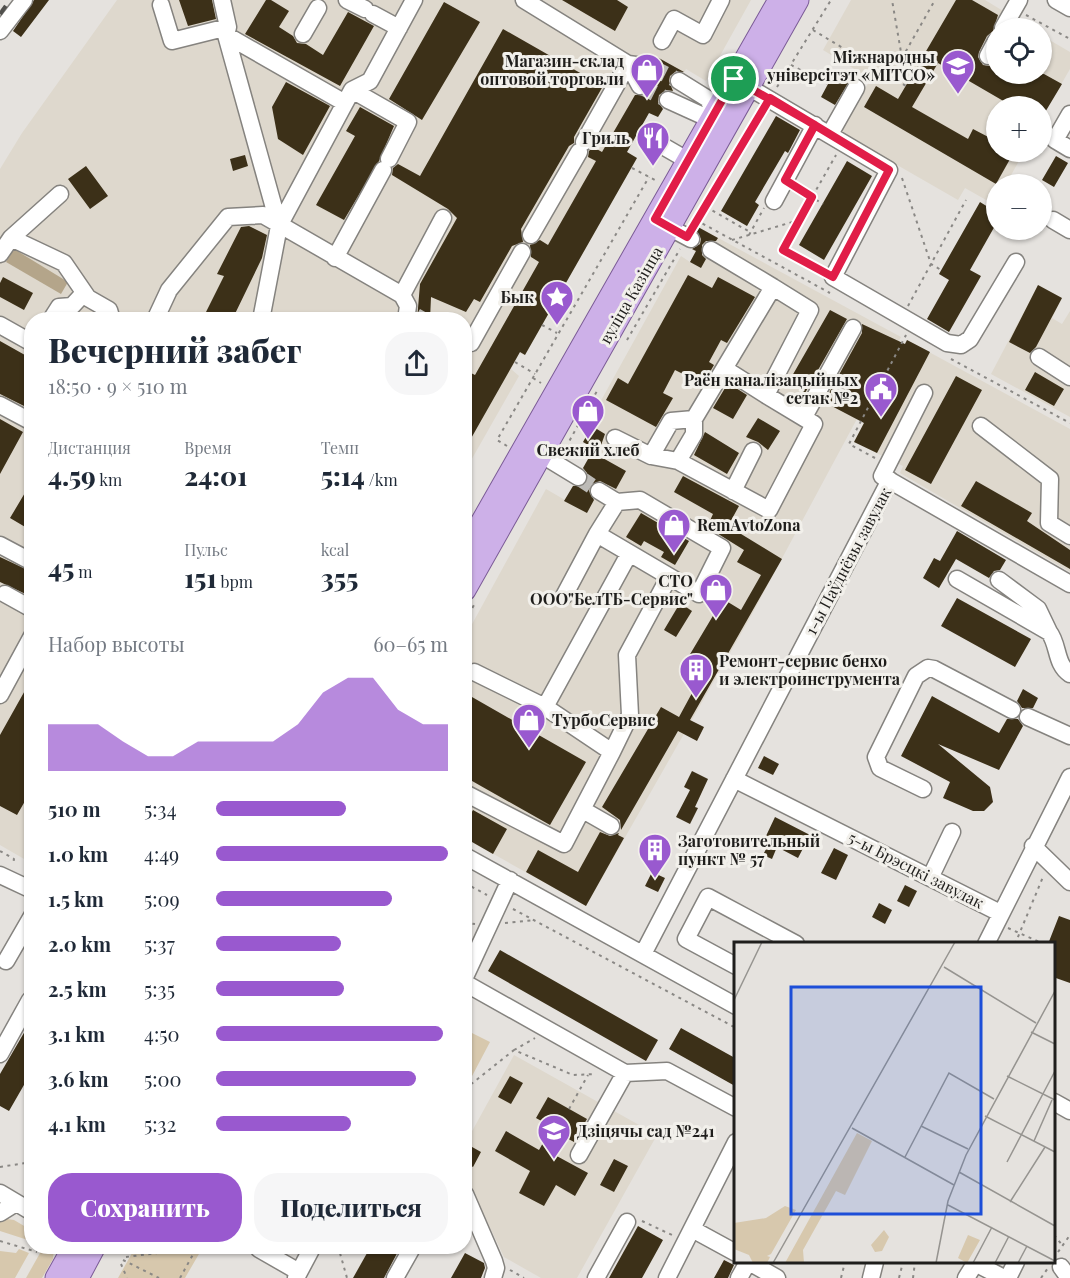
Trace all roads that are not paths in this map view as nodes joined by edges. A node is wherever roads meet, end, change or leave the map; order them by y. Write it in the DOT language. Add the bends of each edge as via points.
graph roads {
  1 [pos="24,0"];
  2 [pos="222,0"];
  3 [pos="347,0"];
  4 [pos="414,0"];
  5 [pos="524,0"];
  6 [pos="721,0"];
  7 [pos="778,0"];
  8 [pos="798,0"];
  9 [pos="1056,0"];
  10 [pos="315,3"];
  11 [pos="1017,4"];
  12 [pos="161,5"];
  13 [pos="1070,8"];
  14 [pos="1009,18"];
  15 [pos="399,28"];
  16 [pos="0,31"];
  17 [pos="227,31"];
  18 [pos="303,34"];
  19 [pos="662,41"];
  20 [pos="628,64"];
  21 [pos="651,67"];
  22 [pos="679,81"];
  23 [pos="741,83"];
  24 [pos="640,86"];
  25 [pos="856,88"];
  26 [pos="348,97"];
  27 [pos="668,100"];
  28 [pos="1070,114"];
  29 [pos="722,118"];
  30 [pos="815,125"];
  31 [pos="837,139"];
  32 [pos="661,145"];
  33 [pos="1070,149"];
  34 [pos="687,160"];
  35 [pos="60,194"];
  36 [pos="774,201"];
  37 [pos="443,218"];
  38 [pos="1053,220"];
  39 [pos="279,226"];
  40 [pos="1070,230"];
  41 [pos="675,231"];
  42 [pos="531,235"];
  43 [pos="11,238"];
  44 [pos="711,250"];
  45 [pos="522,252"];
  46 [pos="0,254"];
  47 [pos="335,258"];
  48 [pos="1016,262"];
  49 [pos="773,287"];
  50 [pos="84,293"];
  51 [pos="408,311"];
  52 [pos="56,312"];
  53 [pos="110,312"];
  54 [pos="159,312"];
  55 [pos="263,312"];
  56 [pos="0,325"];
  57 [pos="854,328"];
  58 [pos="24,338"];
  59 [pos="472,341"];
  60 [pos="1039,357"];
  61 [pos="725,369"];
  62 [pos="1070,377"];
  63 [pos="924,393"];
  64 [pos="766,395"];
  65 [pos="0,405"];
  66 [pos="804,417"];
  67 [pos="24,418"];
  68 [pos="694,419"];
  69 [pos="981,426"];
  70 [pos="615,438"];
  71 [pos="753,451"];
  72 [pos="541,454"];
  73 [pos="651,456"];
  74 [pos="678,461"];
  75 [pos="889,472"];
  76 [pos="578,477"];
  77 [pos="599,490"];
  78 [pos="733,491"];
  79 [pos="617,502"];
  80 [pos="597,534"];
  81 [pos="1070,536"];
  82 [pos="472,542"];
  83 [pos="0,545"];
  84 [pos="629,554"];
  85 [pos="24,558"];
  86 [pos="669,577"];
  87 [pos="957,579"];
  88 [pos="999,580"];
  89 [pos="1070,584"];
  90 [pos="472,594"];
  91 [pos="2,596"];
  92 [pos="564,596"];
  93 [pos="24,606"];
  94 [pos="1049,632"];
  95 [pos="24,651"];
  96 [pos="474,672"];
  97 [pos="1070,674"];
  98 [pos="0,695"];
  99 [pos="544,706"];
  100 [pos="1012,710"];
  101 [pos="1028,717"];
  102 [pos="1070,734"];
  103 [pos="612,752"];
  104 [pos="1070,777"];
  105 [pos="734,779"];
  106 [pos="923,789"];
  107 [pos="472,799"];
  108 [pos="582,810"];
  109 [pos="611,826"];
  110 [pos="952,832"];
  111 [pos="1033,846"];
  112 [pos="472,860"];
  113 [pos="6,871"];
  114 [pos="931,876"];
  115 [pos="510,880"];
  116 [pos="1070,882"];
  117 [pos="24,884"];
  118 [pos="1000,914"];
  119 [pos="24,930"];
  120 [pos="792,942"];
  121 [pos="987,942"];
  122 [pos="643,954"];
  123 [pos="6,961"];
  124 [pos="472,961"];
  125 [pos="734,965"];
  126 [pos="472,987"];
  127 [pos="734,1005"];
  128 [pos="24,1011"];
  129 [pos="0,1054"];
  130 [pos="625,1073"];
  131 [pos="1055,1103"];
  132 [pos="734,1107"];
  133 [pos="1070,1112"];
  134 [pos="734,1144"];
  135 [pos="579,1155"];
  136 [pos="0,1193"];
  137 [pos="16,1203"];
  138 [pos="24,1208"];
  139 [pos="472,1210"];
  140 [pos="0,1213"];
  141 [pos="627,1222"];
  142 [pos="688,1235"];
  143 [pos="734,1253"];
  144 [pos="70,1254"];
  145 [pos="91,1254"];
  146 [pos="266,1254"];
  147 [pos="309,1254"];
  148 [pos="408,1254"];
  149 [pos="748,1263"];
  150 [pos="750,1263"];
  151 [pos="875,1263"];
  152 [pos="974,1263"];
  153 [pos="976,1263"];
  154 [pos="1015,1263"];
  155 [pos="297,1275"];
  156 [pos="56,1278"];
  157 [pos="78,1278"];
  158 [pos="395,1278"];
  159 [pos="494,1278"];
  160 [pos="596,1278"];
  161 [pos="667,1278"];
  162 [pos="740,1278"];
  163 [pos="777,1278"];
  164 [pos="871,1278"];
  165 [pos="966,1278"];
  166 [pos="1006,1278"];
  1 -- 16 [label="street"];
  2 -- 17 [label="street"];
  3 -- 15 [label="street"];
  4 -- 15 [label="street"];
  5 -- 20 [label="street"];
  6 -- 19 [label="street" via="703,35 674,19"];
  7 -- 23 [label="main road, вуліца Казінца"];
  8 -- 23 [label="main road, вуліца Казінца"];
  9 -- 13 [label="street"];
  10 -- 18 [label="street"];
  11 -- 14 [label="street"];
  12 -- 17 [label="street" via="172,41"];
  15 -- 26 [label="street" via="370,81"];
  17 -- 26 [label="street"];
  17 -- 39 [label="street"];
  20 -- 21 [label="street"];
  20 -- 24 [label="street"];
  20 -- 42 [label="street"];
  22 -- 29 [label="street" via="708,99"];
  23 -- 29 [label="main road, вуліца Казінца"];
  23 -- 30 [label="street"];
  25 -- 31 [label="street"];
  26 -- 39 [label="street"];
  26 -- 47 [label="street" via="408,122"];
  27 -- 29 [label="street" via="700,115"];
  28 -- 33 [label="street" via="1055,140"];
  29 -- 34 [label="main road, вуліца Казінца"];
  29 -- 41 [label="main road, вуліца Казінца"];
  30 -- 31 [label="street"];
  30 -- 36 [label="street"];
  31 -- 48 [label="street" via="889,170 833,277 904,326 961,345 970,339"];
  32 -- 34 [label="street"];
  34 -- 41 [label="main road, вуліца Казінца"];
  35 -- 43 [label="street"];
  37 -- 51 [label="street"];
  38 -- 40 [label="street"];
  39 -- 47 [label="street"];
  39 -- 54 [label="street" via="263,215 228,217 169,290"];
  39 -- 55 [label="street"];
  41 -- 72 [label="main road, вуліца Казінца"];
  43 -- 46 [label="street"];
  43 -- 50 [label="street" via="64,263"];
  44 -- 49 [label="street"];
  45 -- 59 [label="street"];
  47 -- 51 [label="street"];
  49 -- 61 [label="street"];
  49 -- 64 [label="street" via="810,310"];
  50 -- 52 [label="street" via="72,306 59,307"];
  50 -- 53 [label="street"];
  56 -- 58 [label="street"];
  57 -- 66 [label="street"];
  60 -- 62 [label="street"];
  61 -- 64 [label="street"];
  61 -- 68 [label="street"];
  63 -- 75 [label="street"];
  64 -- 66 [label="street"];
  65 -- 67 [label="street"];
  66 -- 78 [label="street" via="814,423 769,510"];
  68 -- 73 [label="street" via="671,421"];
  68 -- 74 [label="street" via="694,434"];
  69 -- 81 [label="street" via="1050,479 1049,523"];
  70 -- 73 [label="street"];
  71 -- 78 [label="street"];
  72 -- 76 [label="street"];
  72 -- 82 [label="main road, вуліца Казінца"];
  72 -- 90 [label="main road, вуліца Казінца"];
  73 -- 74 [label="street"];
  74 -- 78 [label="street"];
  75 -- 89 [label="street, 1-ы Паўднёвы завулак"];
  75 -- 105 [label="street, 1-ы Паўднёвы завулак"];
  77 -- 79 [label="street"];
  79 -- 80 [label="street"];
  79 -- 86 [label="street" via="640,500 722,548 699,594"];
  80 -- 84 [label="street"];
  80 -- 92 [label="street"];
  83 -- 85 [label="street"];
  84 -- 86 [label="street"];
  84 -- 99 [label="street"];
  86 -- 103 [label="street" via="627,655 630,715"];
  87 -- 94 [label="street"];
  88 -- 94 [label="street" via="1038,609"];
  91 -- 93 [label="street"];
  94 -- 97 [label="street" via="1056,641 1060,663"];
  95 -- 98 [label="street"];
  96 -- 99 [label="street"];
  99 -- 103 [label="street"];
  100 -- 106 [label="street" via="934,669 916,676 876,757 880,768"];
  101 -- 102 [label="street"];
  103 -- 108 [label="street"];
  104 -- 111 [label="street"];
  105 -- 114 [label="street, 5-ы Брэсцкі завулак"];
  105 -- 122 [label="street, 1-ы Паўднёвы завулак"];
  107 -- 108 [label="street" via="564,844"];
  108 -- 109 [label="street"];
  110 -- 114 [label="street"];
  111 -- 116 [label="street"];
  111 -- 118 [label="street"];
  112 -- 115 [label="street"];
  113 -- 117 [label="street"];
  114 -- 118 [label="street, 5-ы Брэсцкі завулак"];
  115 -- 122 [label="street"];
  115 -- 124 [label="street"];
  118 -- 121 [label="street"];
  119 -- 123 [label="street"];
  120 -- 125 [label="street" via="708,897 686,939"];
  122 -- 127 [label="street"];
  126 -- 130 [label="street"];
  128 -- 129 [label="street"];
  130 -- 132 [label="street" via="667,1071"];
  130 -- 135 [label="street"];
  131 -- 133 [label="street"];
  134 -- 142 [label="street"];
  136 -- 137 [label="street"];
  137 -- 138 [label="street"];
  137 -- 140 [label="street"];
  139 -- 159 [label="street" via="494,1261"];
  141 -- 160 [label="street"];
  142 -- 143 [label="street"];
  142 -- 161 [label="street"];
  144 -- 156 [label="main road"];
  145 -- 157 [label="main road"];
  146 -- 155 [label="street"];
  147 -- 155 [label="street"];
  148 -- 158 [label="street"];
  149 -- 162 [label="street"];
  150 -- 163 [label="street"];
  151 -- 164 [label="street"];
  152 -- 165 [label="street"];
  153 -- 166 [label="street"];
  154 -- 166 [label="street"];
}
